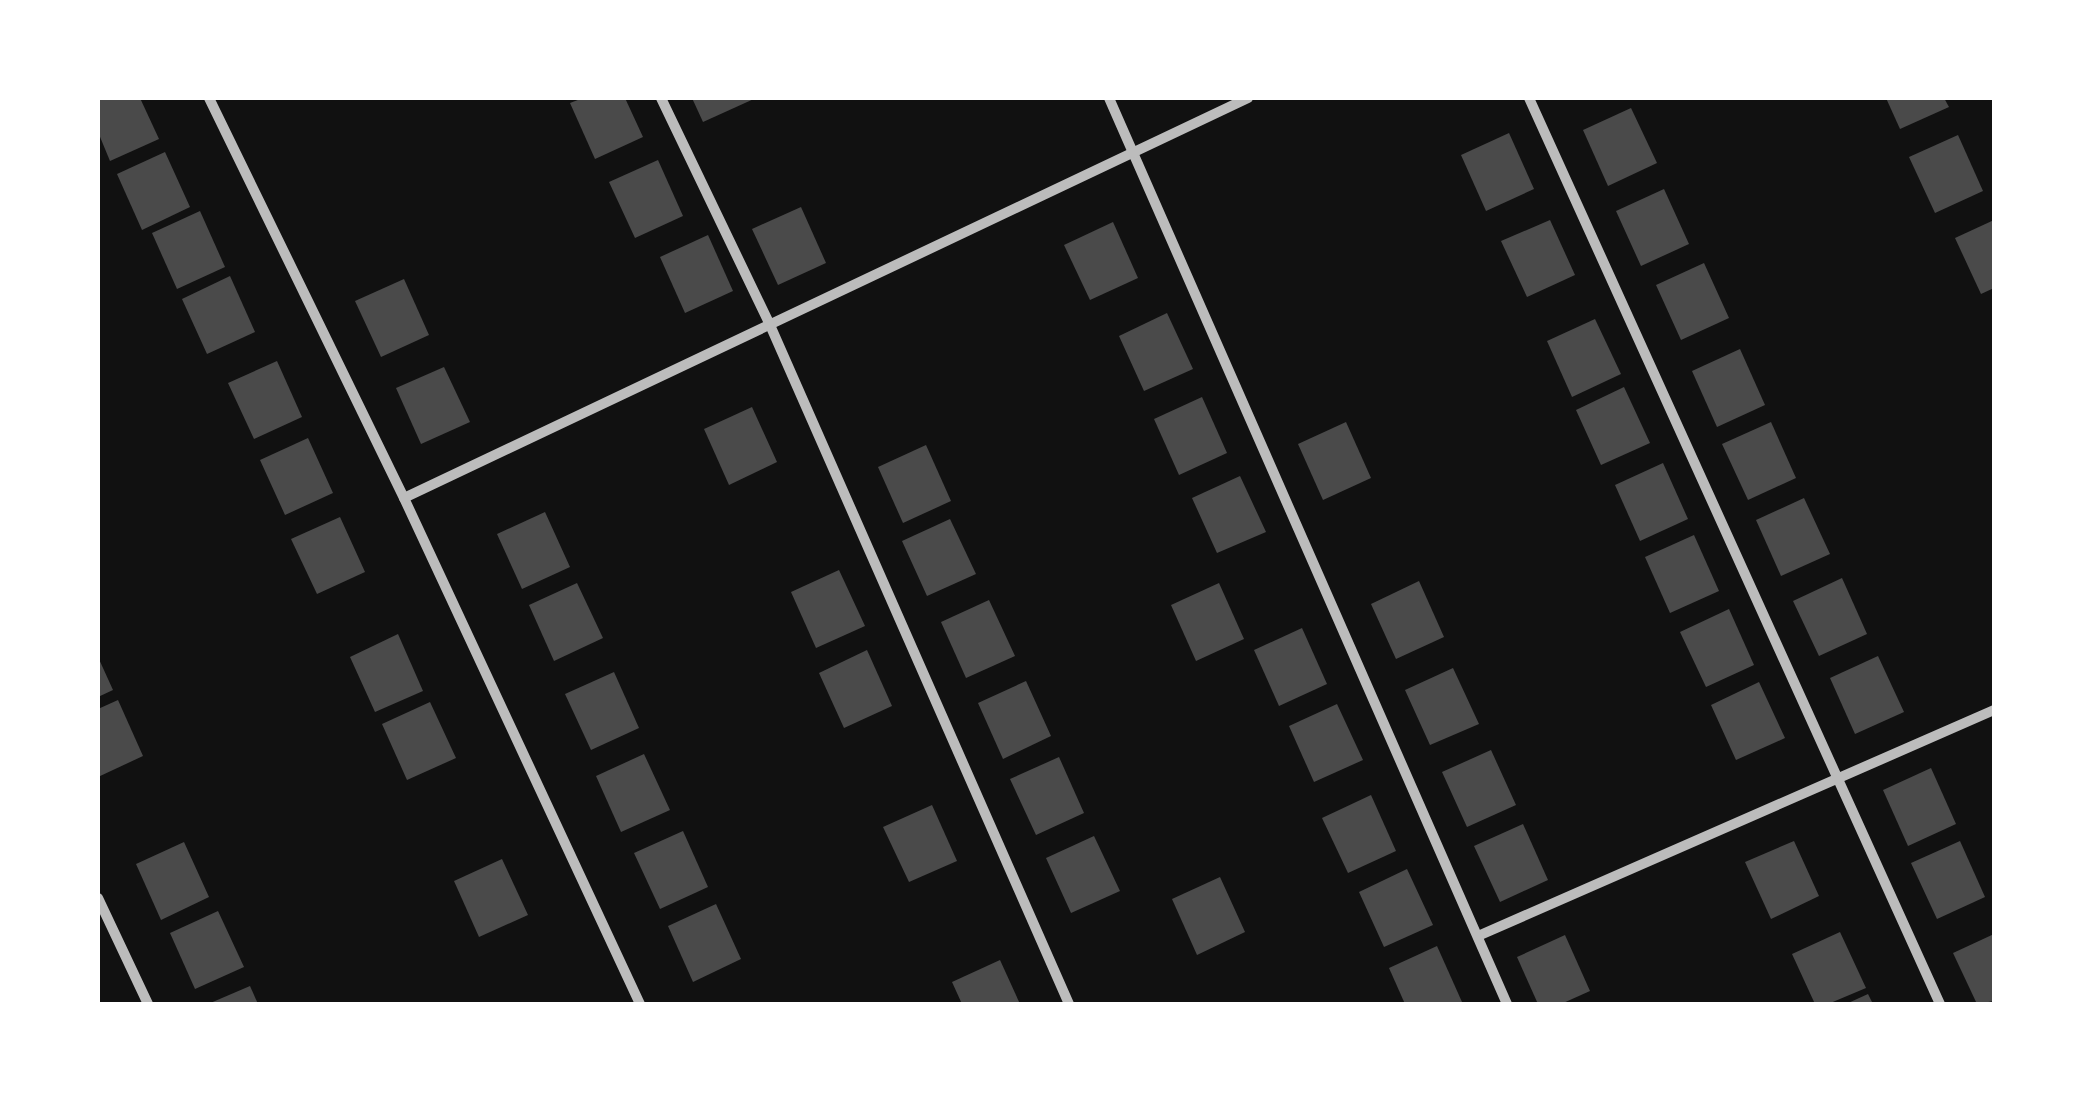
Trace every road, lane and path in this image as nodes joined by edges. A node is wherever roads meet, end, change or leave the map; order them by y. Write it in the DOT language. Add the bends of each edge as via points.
graph roads {
  1 [pos="209,98"];
  2 [pos="662,98"];
  3 [pos="1109,98"];
  4 [pos="1248,98"];
  5 [pos="1529,98"];
  6 [pos="1134,150"];
  7 [pos="770,325"];
  8 [pos="404,498"];
  9 [pos="1994,710"];
  10 [pos="1838,779"];
  11 [pos="98,898"];
  12 [pos="1478,936"];
  13 [pos="148,1004"];
  14 [pos="640,1004"];
  15 [pos="1070,1004"];
  16 [pos="1508,1004"];
  17 [pos="1940,1004"];
  1 -- 8 [label="street"];
  2 -- 7 [label="street"];
  3 -- 6 [label="street"];
  4 -- 6 [label="street"];
  5 -- 10 [label="street"];
  6 -- 7 [label="street"];
  6 -- 12 [label="street"];
  7 -- 8 [label="street"];
  7 -- 15 [label="street"];
  8 -- 14 [label="street"];
  9 -- 10 [label="street"];
  10 -- 12 [label="street"];
  10 -- 17 [label="street"];
  11 -- 13 [label="street"];
  12 -- 16 [label="street"];
}
